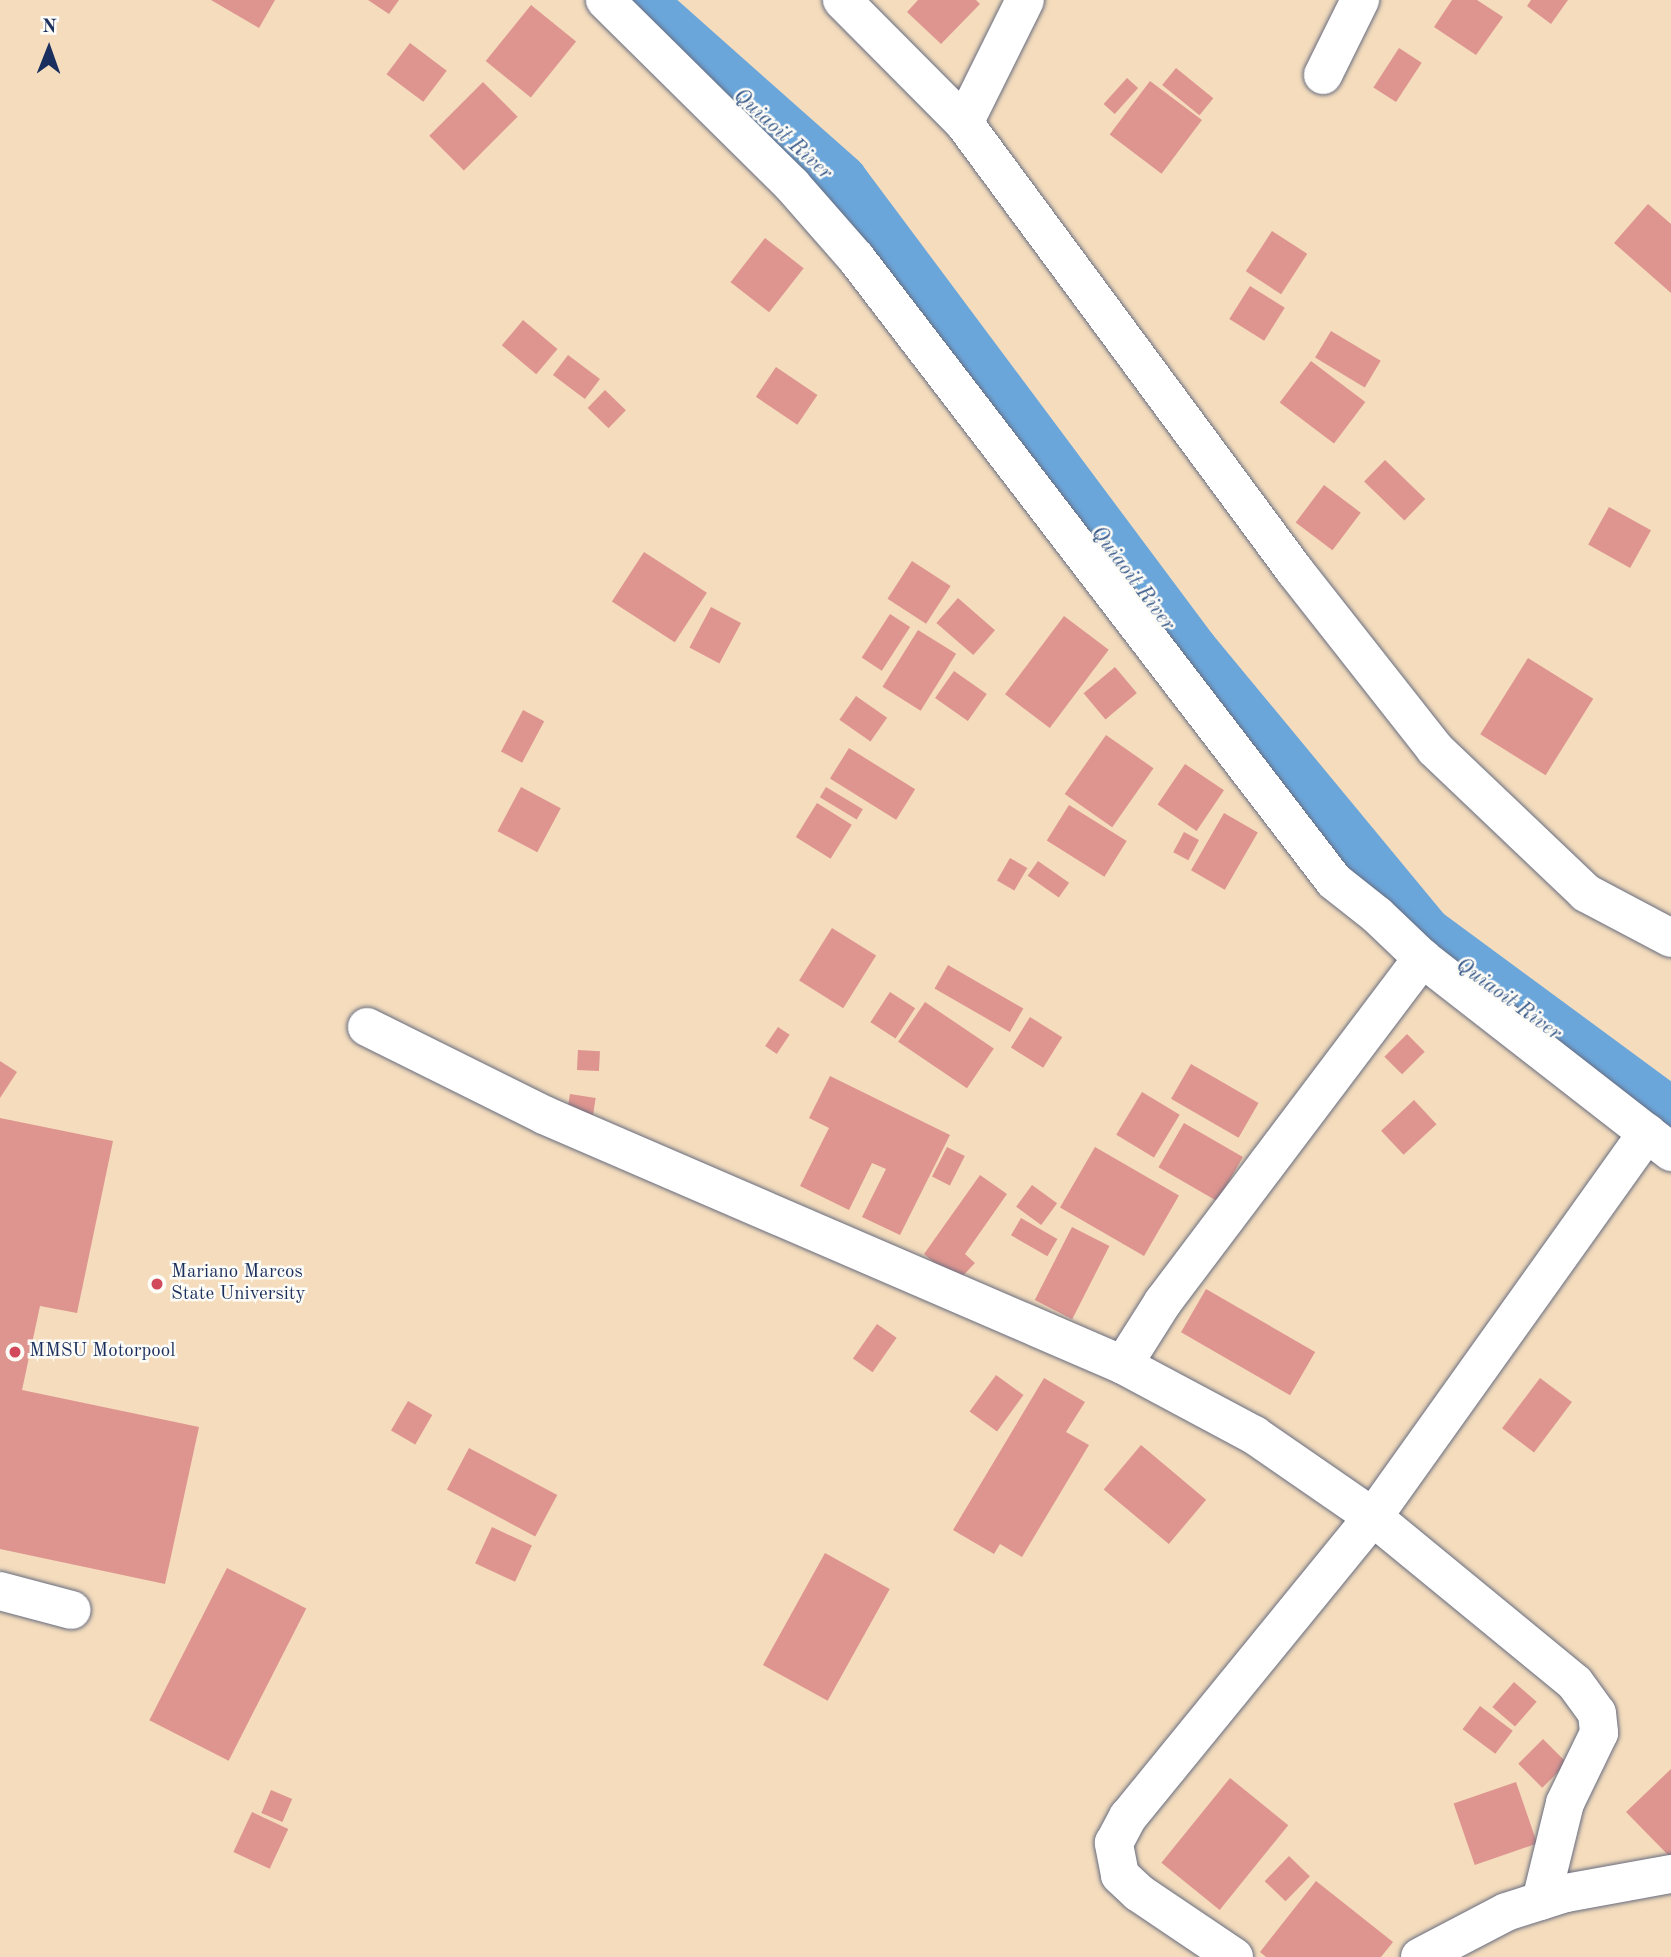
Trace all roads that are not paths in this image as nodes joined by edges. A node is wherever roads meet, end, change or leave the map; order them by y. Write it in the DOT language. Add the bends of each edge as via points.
graph roads {
  1 [pos="605,0"];
  2 [pos="842,0"];
  3 [pos="1025,0"];
  4 [pos="1360,0"];
  5 [pos="1323,75"];
  6 [pos="964,123"];
  7 [pos="1671,938"];
  8 [pos="1422,958"];
  9 [pos="367,1027"];
  10 [pos="1659,1143"];
  11 [pos="1123,1365"];
  12 [pos="1373,1517"];
  13 [pos="0,1591"];
  14 [pos="72,1610"];
  15 [pos="1671,1874"];
  16 [pos="1541,1901"];
  17 [pos="1234,1957"];
  18 [pos="1420,1957"];
  1 -- 8 [label="street" via="792,185 856,258 1308,853"];
  2 -- 6 [label="street"];
  3 -- 6 [label="street"];
  4 -- 5 [label="street"];
  6 -- 7 [label="street" via="1295,571 1435,749 1586,893"];
  8 -- 10 [label="street"];
  8 -- 11 [label="street" via="1163,1302"];
  9 -- 11 [label="street" via="544,1115"];
  10 -- 12 [label="street"];
  11 -- 12 [label="street" via="1254,1435"];
  12 -- 16 [label="street" via="1575,1683 1597,1713 1599,1733 1565,1803"];
  12 -- 17 [label="street" via="1128,1817 1114,1843 1121,1875 1139,1893"];
  13 -- 14 [label="street"];
  15 -- 16 [label="street"];
  16 -- 18 [label="street" via="1506,1912"];
}
